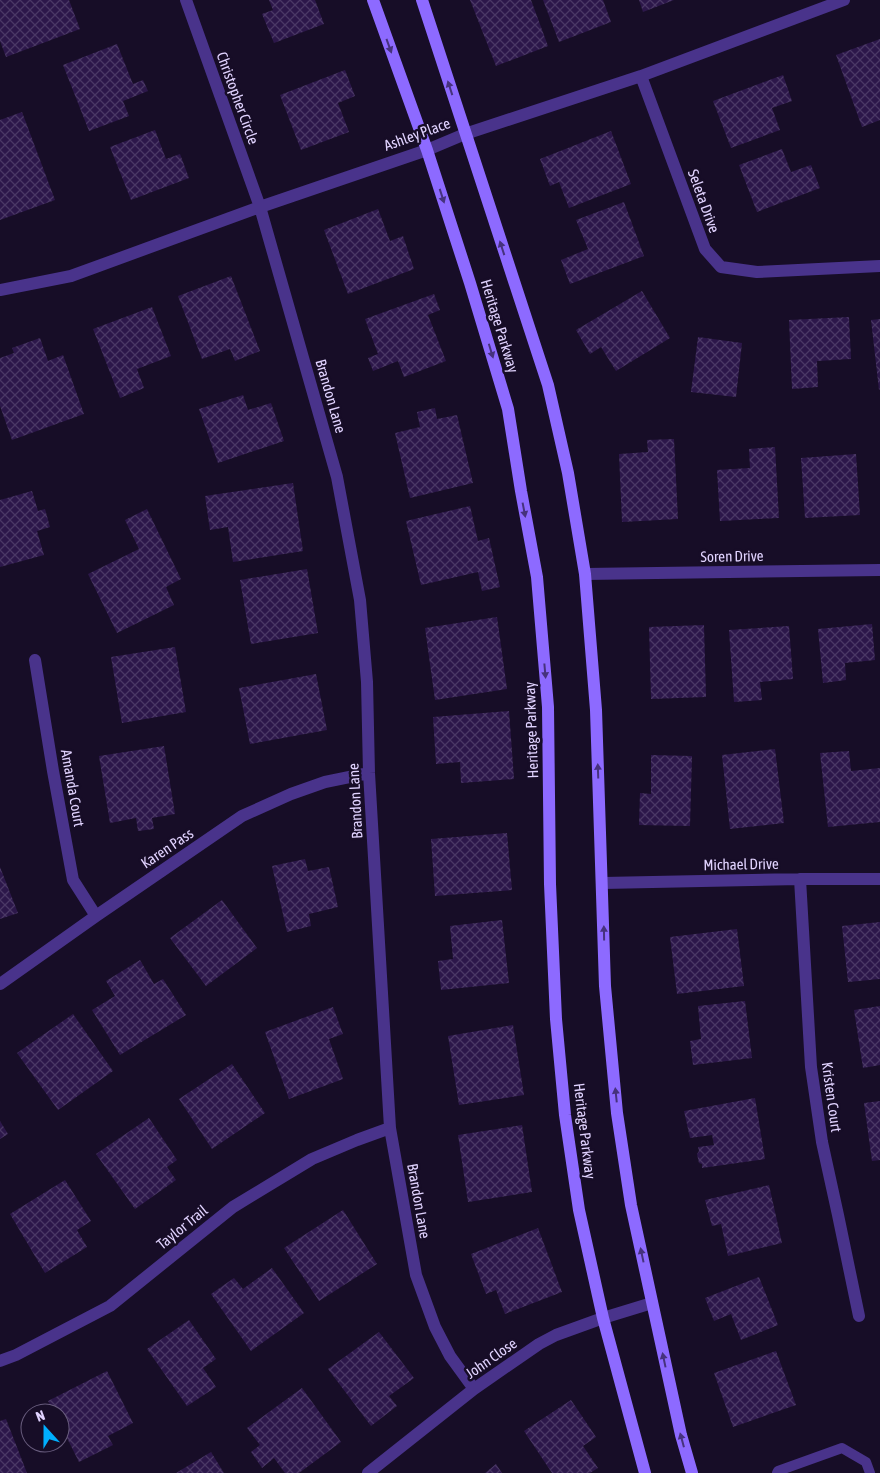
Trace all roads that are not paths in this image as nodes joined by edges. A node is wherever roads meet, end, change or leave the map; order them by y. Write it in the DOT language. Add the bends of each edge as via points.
graph roads {
  1 [pos="186,0"];
  2 [pos="373,0"];
  3 [pos="422,0"];
  4 [pos="844,0"];
  5 [pos="641,76"];
  6 [pos="465,134"];
  7 [pos="426,150"];
  8 [pos="260,207"];
  9 [pos="880,266"];
  10 [pos="0,290"];
  11 [pos="880,570"];
  12 [pos="585,574"];
  13 [pos="35,660"];
  14 [pos="369,773"];
  15 [pos="800,879"];
  16 [pos="880,880"];
  17 [pos="602,883"];
  18 [pos="96,916"];
  19 [pos="0,984"];
  20 [pos="390,1128"];
  21 [pos="652,1303"];
  22 [pos="859,1316"];
  23 [pos="603,1318"];
  24 [pos="0,1361"];
  25 [pos="474,1389"];
  26 [pos="368,1473"];
  27 [pos="645,1473"];
  28 [pos="692,1473"];
  29 [pos="777,1473"];
  30 [pos="870,1473"];
  1 -- 8 [label="street, Christopher Circle"];
  2 -- 7 [label="main road, Heritage Parkway, one-way"];
  6 -- 3 [label="main road, Heritage Parkway, one-way"];
  4 -- 5 [label="street, Ashley Place"];
  5 -- 6 [label="street, Ashley Place"];
  5 -- 9 [label="street, Seleta Drive" via="705,249 721,267 757,272"];
  6 -- 7 [label="street, Ashley Place"];
  12 -- 6 [label="main road, Heritage Parkway, one-way" via="568,474 548,385"];
  7 -- 8 [label="street, Ashley Place"];
  7 -- 23 [label="main road, Heritage Parkway, one-way" via="508,409 537,577 548,707 550,884 556,1019 565,1115 579,1210"];
  8 -- 10 [label="street, Ashley Place" via="71,276"];
  8 -- 14 [label="street, Brandon Lane" via="337,477 360,600 367,682"];
  11 -- 12 [label="street, Soren Drive"];
  17 -- 12 [label="main road, Heritage Parkway, one-way" via="596,710"];
  13 -- 18 [label="street, Amanda Court" via="73,880"];
  14 -- 18 [label="street, Karen Pass" via="325,782 242,816"];
  14 -- 20 [label="street, Brandon Lane"];
  15 -- 16 [label="street, Michael Drive"];
  15 -- 17 [label="street, Michael Drive"];
  15 -- 22 [label="street, Kristen Court" via="811,1066 822,1142"];
  21 -- 17 [label="main road, Heritage Parkway, one-way" via="631,1205 618,1113 605,986"];
  18 -- 19 [label="street, Karen Pass"];
  20 -- 24 [label="street, Taylor Trail" via="304,1164 233,1207 110,1306"];
  20 -- 25 [label="street, Brandon Lane" via="416,1275 435,1327 450,1356"];
  21 -- 23 [label="street, John Close"];
  28 -- 21 [label="main road, Heritage Parkway, one-way"];
  23 -- 25 [label="street, John Close" via="539,1344"];
  23 -- 27 [label="main road, Heritage Parkway"];
  25 -- 26 [label="street, John Close"];
  29 -- 30 [label="lane" via="842,1448 866,1462"];
}
